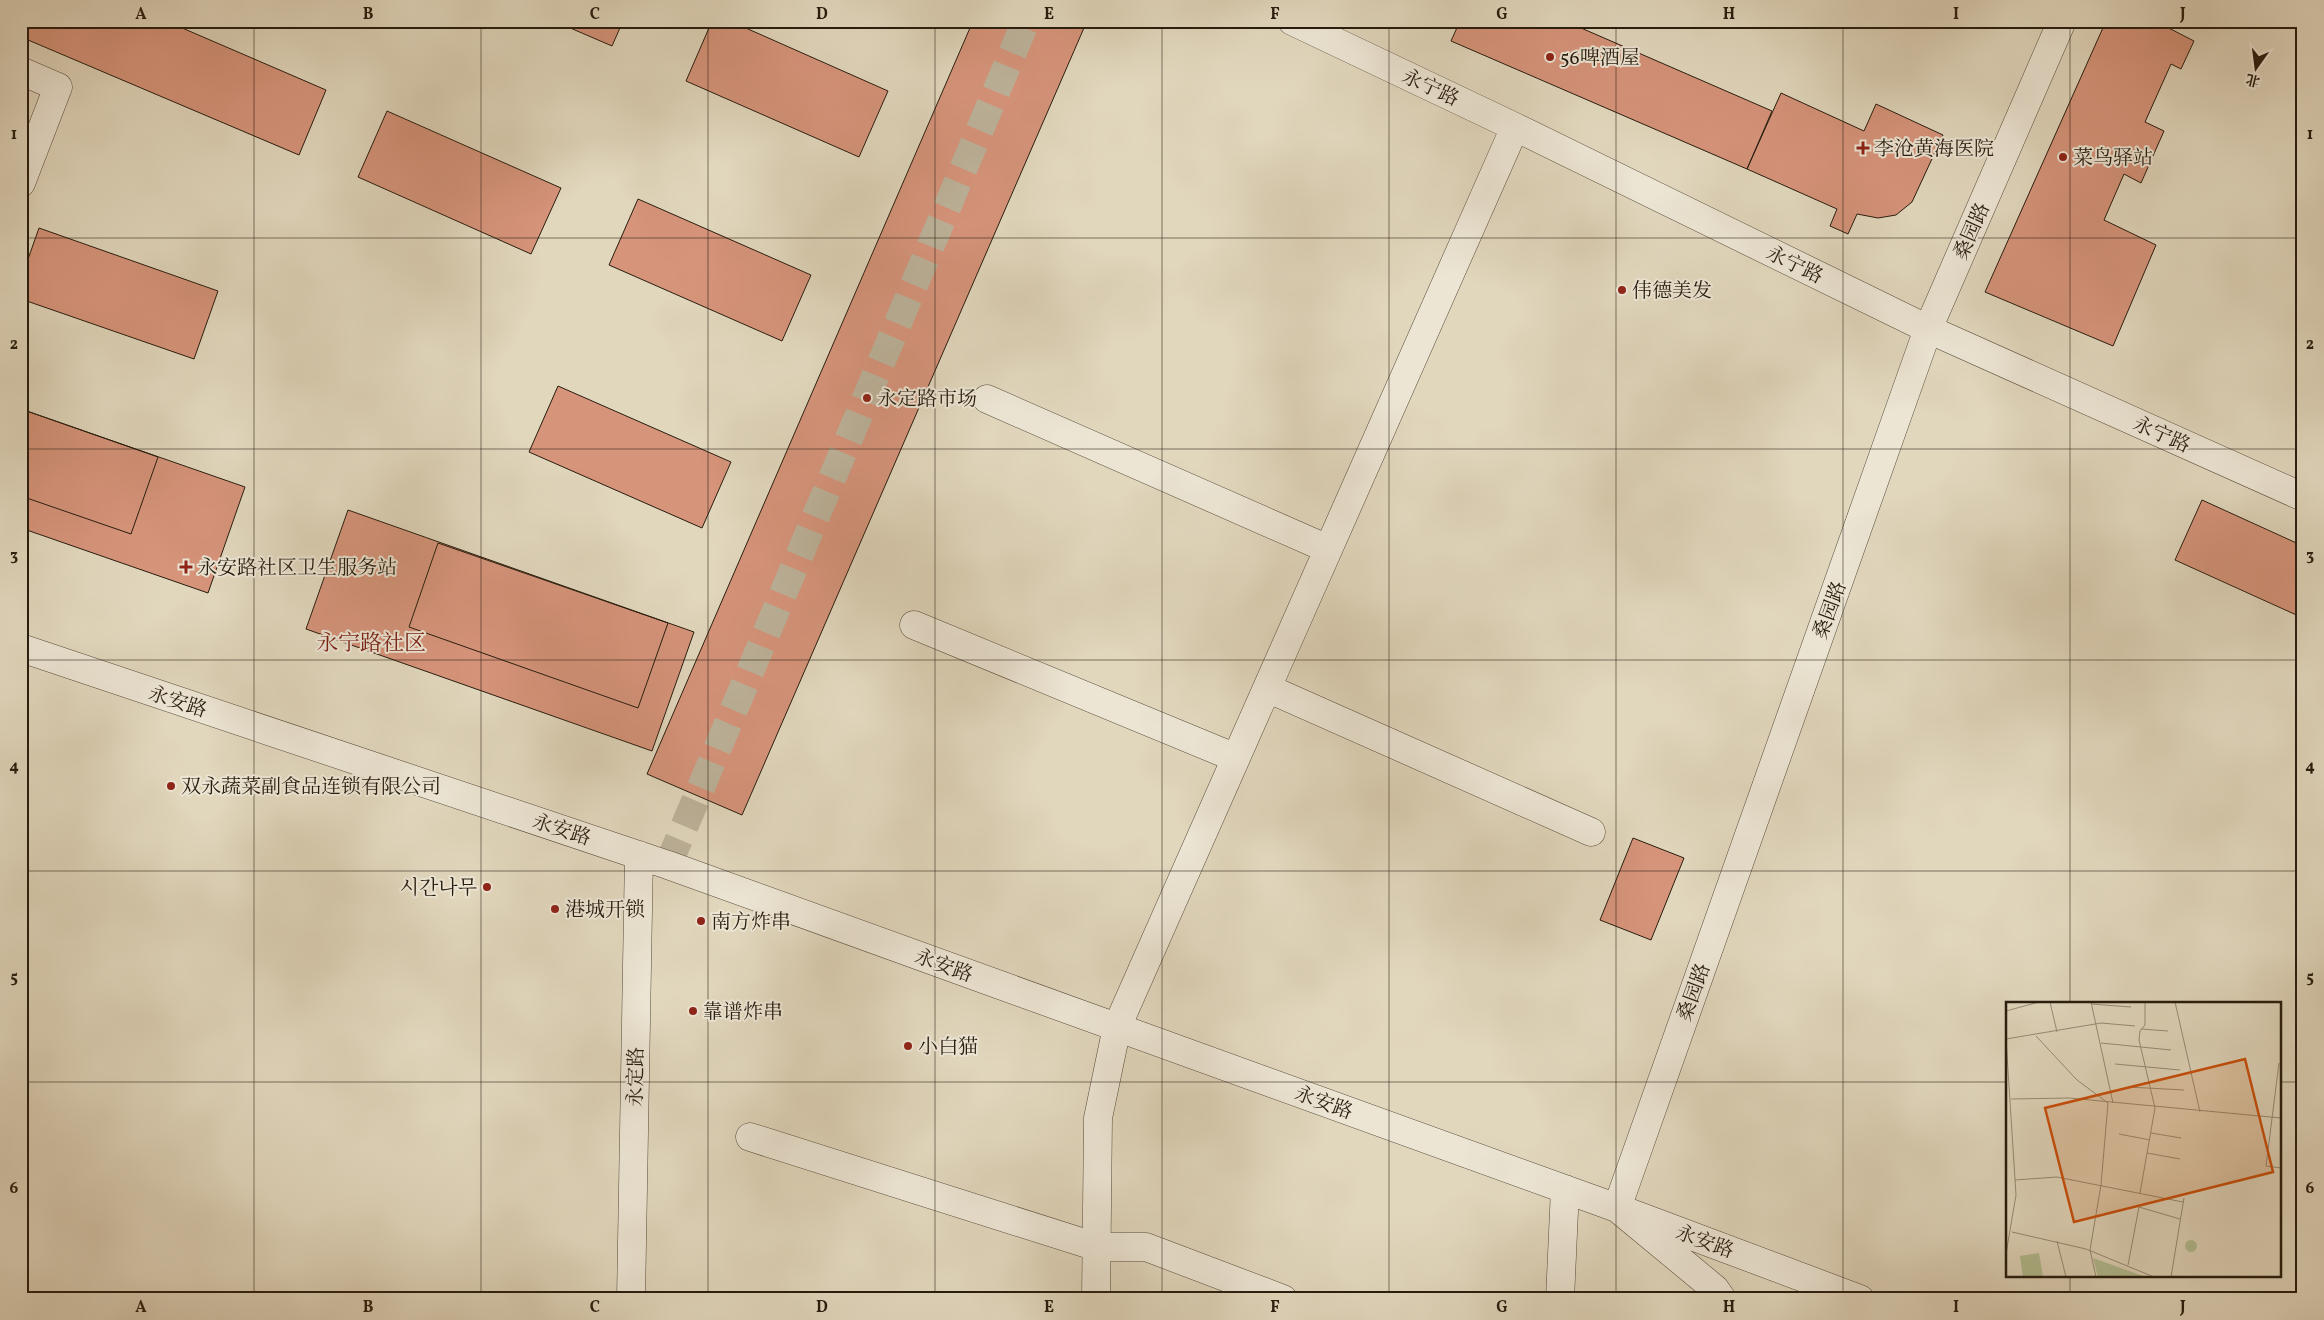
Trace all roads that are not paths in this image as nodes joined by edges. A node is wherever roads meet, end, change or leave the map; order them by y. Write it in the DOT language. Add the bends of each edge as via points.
graph roads {
  1 [pos="1292,21"];
  2 [pos="2062,21"];
  3 [pos="21,71"];
  4 [pos="1516,127"];
  5 [pos="21,183"];
  6 [pos="1928,329"];
  7 [pos="987,400"];
  8 [pos="2303,498"];
  9 [pos="1328,549"];
  10 [pos="914,625"];
  11 [pos="21,648"];
  12 [pos="1267,688"];
  13 [pos="1236,758"];
  14 [pos="1591,832"];
  15 [pos="639,855"];
  16 [pos="1117,1027"];
  17 [pos="750,1137"];
  18 [pos="1565,1190"];
  19 [pos="1617,1208"];
  20 [pos="1097,1247"];
  21 [pos="631,1299"];
  22 [pos="1096,1299"];
  23 [pos="1283,1299"];
  24 [pos="1560,1299"];
  25 [pos="1722,1299"];
  26 [pos="1860,1299"];
  1 -- 4 [label="street, 永宁路"];
  2 -- 6 [label="street, 桑园路"];
  3 -- 5 [label="street" via="58,87"];
  4 -- 6 [label="street, 永宁路"];
  4 -- 9 [label="street"];
  6 -- 8 [label="street, 永宁路"];
  6 -- 19 [label="street, 桑园路"];
  7 -- 9 [label="street"];
  9 -- 12 [label="street"];
  10 -- 13 [label="street"];
  11 -- 15 [label="street, 永安路"];
  12 -- 13 [label="street"];
  12 -- 14 [label="street"];
  13 -- 16 [label="street"];
  15 -- 16 [label="street, 永安路"];
  15 -- 21 [label="street, 永定路"];
  16 -- 18 [label="street, 永安路"];
  16 -- 20 [label="street" via="1098,1118"];
  17 -- 20 [label="street"];
  18 -- 19 [label="street, 永安路"];
  18 -- 24 [label="street"];
  19 -- 25 [label="street" via="1715,1289"];
  19 -- 26 [label="street, 永安路"];
  20 -- 22 [label="street"];
  20 -- 23 [label="street" via="1146,1247"];
}
